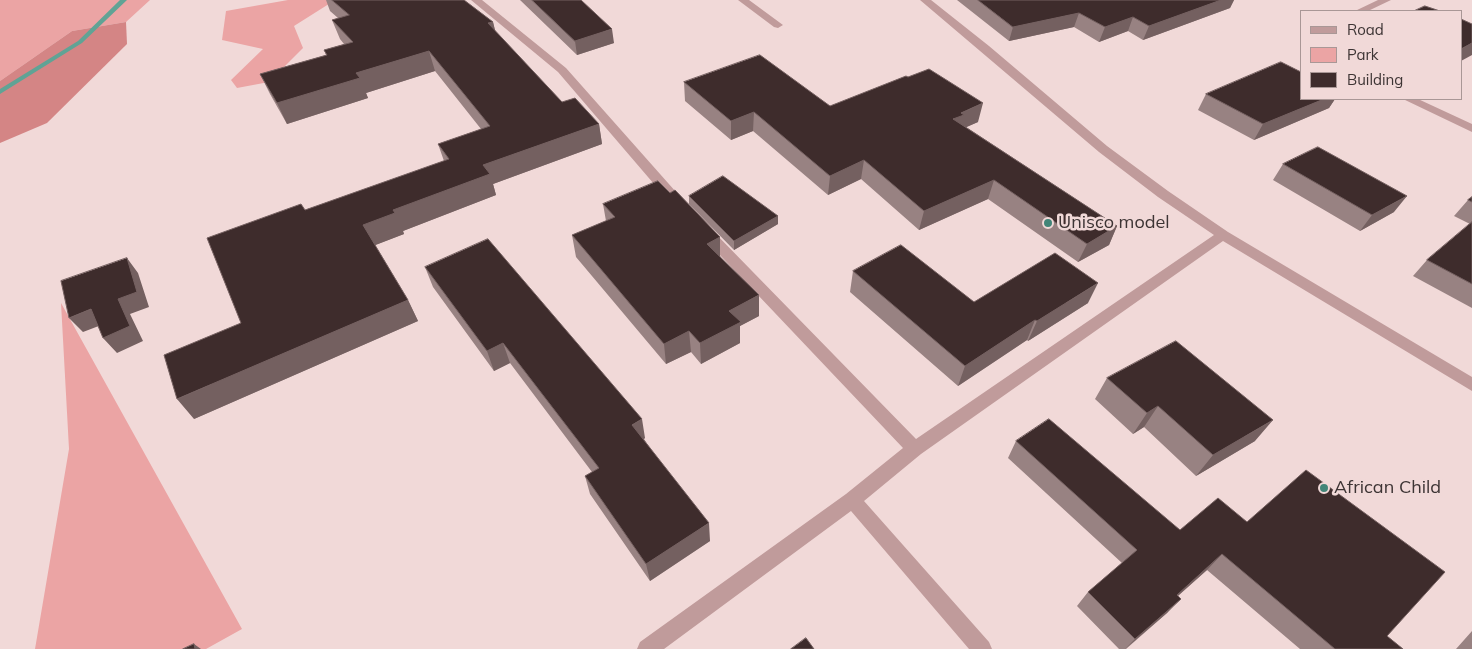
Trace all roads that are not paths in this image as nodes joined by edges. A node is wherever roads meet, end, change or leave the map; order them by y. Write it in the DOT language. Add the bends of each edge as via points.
graph roads {
  1 [pos="476,0"];
  2 [pos="743,0"];
  3 [pos="925,0"];
  4 [pos="1386,0"];
  5 [pos="1362,10"];
  6 [pos="778,25"];
  7 [pos="1411,100"];
  8 [pos="1472,128"];
  9 [pos="679,203"];
  10 [pos="699,224"];
  11 [pos="1224,235"];
  12 [pos="1472,385"];
  13 [pos="914,449"];
  14 [pos="852,500"];
  15 [pos="647,649"];
  16 [pos="982,649"];
  1 -- 9 [label="street" via="562,70"];
  2 -- 6 [label="street"];
  3 -- 11 [label="street" via="1103,149"];
  4 -- 5 [label="street"];
  7 -- 8 [label="street"];
  10 -- 13 [label="street"];
  11 -- 12 [label="street"];
  11 -- 13 [label="street"];
  13 -- 14 [label="street"];
  14 -- 15 [label="street"];
  14 -- 16 [label="street"];
}
